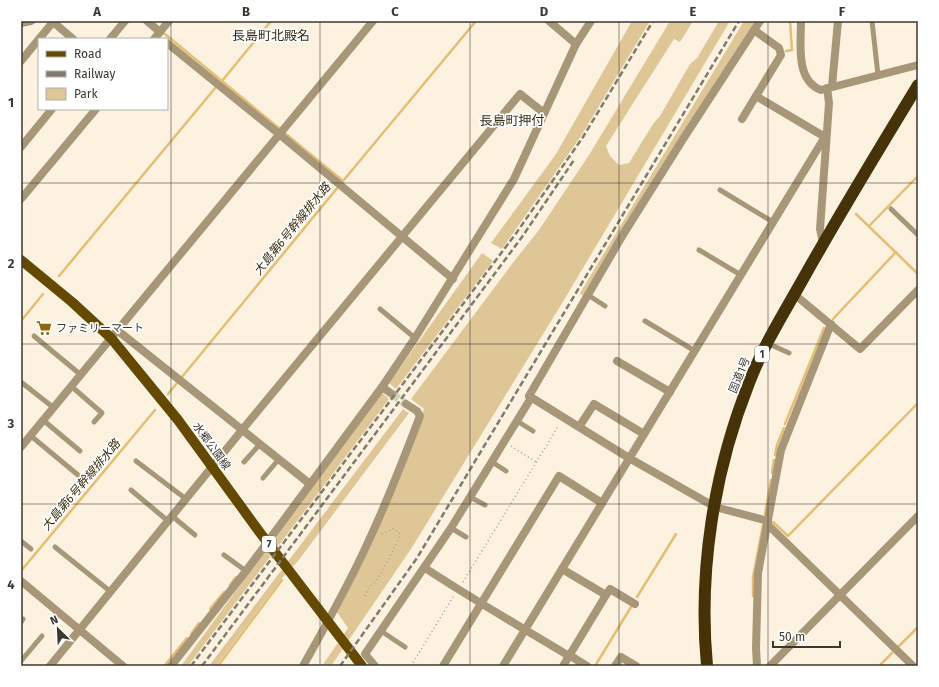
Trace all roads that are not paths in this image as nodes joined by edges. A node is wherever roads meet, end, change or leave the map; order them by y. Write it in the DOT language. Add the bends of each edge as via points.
graph roads {
  1 [pos="31,21"];
  2 [pos="125,21"];
  3 [pos="147,21"];
  4 [pos="169,21"];
  5 [pos="373,21"];
  6 [pos="549,21"];
  7 [pos="591,21"];
  8 [pos="760,21"];
  9 [pos="801,21"];
  10 [pos="838,21"];
  11 [pos="872,21"];
  12 [pos="52,22"];
  13 [pos="21,23"];
  14 [pos="754,30"];
  15 [pos="158,36"];
  16 [pos="40,38"];
  17 [pos="73,38"];
  18 [pos="111,38"];
  19 [pos="38,40"];
  20 [pos="168,44"];
  21 [pos="576,44"];
  22 [pos="21,61"];
  23 [pos="918,65"];
  24 [pos="878,75"];
  25 [pos="918,85"];
  26 [pos="830,87"];
  27 [pos="756,96"];
  28 [pos="51,110"];
  29 [pos="95,110"];
  30 [pos="544,113"];
  31 [pos="742,119"];
  32 [pos="281,132"];
  33 [pos="826,136"];
  34 [pos="21,147"];
  35 [pos="720,190"];
  36 [pos="21,199"];
  37 [pos="891,209"];
  38 [pos="773,222"];
  39 [pos="918,235"];
  40 [pos="402,236"];
  41 [pos="823,243"];
  42 [pos="699,250"];
  43 [pos="21,260"];
  44 [pos="741,275"];
  45 [pos="453,278"];
  46 [pos="918,290"];
  47 [pos="794,294"];
  48 [pos="588,296"];
  49 [pos="605,306"];
  50 [pos="380,309"];
  51 [pos="645,321"];
  52 [pos="831,324"];
  53 [pos="114,334"];
  54 [pos="34,336"];
  55 [pos="415,338"];
  56 [pos="767,343"];
  57 [pos="695,350"];
  58 [pos="788,353"];
  59 [pos="618,360"];
  60 [pos="81,375"];
  61 [pos="21,382"];
  62 [pos="71,386"];
  63 [pos="382,387"];
  64 [pos="670,392"];
  65 [pos="392,394"];
  66 [pos="531,398"];
  67 [pos="406,404"];
  68 [pos="54,408"];
  69 [pos="43,420"];
  70 [pos="516,421"];
  71 [pos="94,422"];
  72 [pos="579,428"];
  73 [pos="242,430"];
  74 [pos="533,432"];
  75 [pos="644,434"];
  76 [pos="31,436"];
  77 [pos="260,444"];
  78 [pos="21,447"];
  79 [pos="80,451"];
  80 [pos="629,458"];
  81 [pos="279,459"];
  82 [pos="136,461"];
  83 [pos="244,462"];
  84 [pos="492,462"];
  85 [pos="506,471"];
  86 [pos="78,475"];
  87 [pos="263,478"];
  88 [pos="310,484"];
  89 [pos="131,490"];
  90 [pos="470,497"];
  91 [pos="186,499"];
  92 [pos="602,503"];
  93 [pos="485,505"];
  94 [pos="715,507"];
  95 [pos="918,516"];
  96 [pos="170,519"];
  97 [pos="768,522"];
  98 [pos="451,528"];
  99 [pos="195,535"];
  100 [pos="466,537"];
  101 [pos="21,541"];
  102 [pos="56,547"];
  103 [pos="31,549"];
  104 [pos="224,555"];
  105 [pos="425,568"];
  106 [pos="562,569"];
  107 [pos="246,572"];
  108 [pos="21,581"];
  109 [pos="110,592"];
  110 [pos="606,594"];
  111 [pos="840,595"];
  112 [pos="481,602"];
  113 [pos="635,604"];
  114 [pos="80,630"];
  115 [pos="525,630"];
  116 [pos="381,631"];
  117 [pos="42,636"];
  118 [pos="405,647"];
  119 [pos="366,654"];
  120 [pos="569,656"];
  121 [pos="21,661"];
  122 [pos="50,666"];
  123 [pos="123,666"];
  124 [pos="171,666"];
  125 [pos="303,666"];
  126 [pos="355,666"];
  127 [pos="362,666"];
  128 [pos="375,666"];
  129 [pos="443,666"];
  130 [pos="503,666"];
  131 [pos="563,666"];
  132 [pos="586,666"];
  133 [pos="615,666"];
  134 [pos="636,666"];
  135 [pos="707,666"];
  136 [pos="757,666"];
  137 [pos="770,666"];
  138 [pos="913,666"];
  1 -- 13 [label="street"];
  2 -- 18 [label="street"];
  3 -- 15 [label="street"];
  4 -- 15 [label="street"];
  5 -- 32 [label="street"];
  6 -- 21 [label="street"];
  7 -- 21 [label="street"];
  8 -- 14 [label="street"];
  9 -- 26 [label="street" via="804,74 814,87 821,90"];
  10 -- 26 [label="street"];
  11 -- 24 [label="lane"];
  12 -- 16 [label="street"];
  12 -- 17 [label="street"];
  14 -- 27 [label="street" via="779,48 781,55"];
  14 -- 48 [label="street" via="624,233"];
  19 -- 22 [label="street"];
  20 -- 32 [label="street"];
  21 -- 30 [label="street"];
  23 -- 24 [label="street"];
  24 -- 26 [label="street"];
  25 -- 41 [label="highway, 国道1号 / 1"];
  26 -- 33 [label="street"];
  27 -- 31 [label="street"];
  27 -- 33 [label="street"];
  28 -- 34 [label="street"];
  29 -- 36 [label="street"];
  30 -- 40 [label="street" via="520,94"];
  30 -- 45 [label="street" via="514,179"];
  32 -- 40 [label="street"];
  32 -- 53 [label="street"];
  33 -- 38 [label="street"];
  33 -- 41 [label="street" via="820,229"];
  35 -- 38 [label="lane"];
  37 -- 39 [label="lane"];
  38 -- 44 [label="street"];
  40 -- 45 [label="street"];
  40 -- 73 [label="street"];
  41 -- 47 [label="highway, 国道1号 / 1"];
  42 -- 44 [label="lane"];
  43 -- 53 [label="main road, 水郷公園線 / 7"];
  44 -- 57 [label="street"];
  45 -- 55 [label="street"];
  46 -- 52 [label="street" via="860,349"];
  47 -- 52 [label="street"];
  47 -- 56 [label="highway, 国道1号 / 1"];
  48 -- 49 [label="lane"];
  48 -- 66 [label="street" via="528,396"];
  50 -- 55 [label="lane"];
  51 -- 57 [label="lane"];
  52 -- 97 [label="street" via="781,450"];
  53 -- 60 [label="street"];
  53 -- 73 [label="street" via="179,380"];
  53 -- 127 [label="main road, 水郷公園線 / 7"];
  54 -- 60 [label="lane"];
  55 -- 63 [label="street"];
  56 -- 58 [label="lane"];
  56 -- 94 [label="highway, 国道1号 / 1" via="749,382 735,422 720,477"];
  57 -- 64 [label="street"];
  59 -- 64 [label="street"];
  60 -- 62 [label="street"];
  61 -- 68 [label="lane"];
  62 -- 68 [label="street"];
  62 -- 71 [label="lane" via="102,412"];
  63 -- 65 [label="street"];
  63 -- 88 [label="street"];
  64 -- 75 [label="street"];
  66 -- 70 [label="street"];
  66 -- 72 [label="street"];
  67 -- 125 [label="street" via="420,416 403,461 369,540"];
  68 -- 69 [label="street"];
  69 -- 76 [label="street"];
  69 -- 79 [label="lane"];
  70 -- 74 [label="lane"];
  70 -- 84 [label="street"];
  72 -- 75 [label="street" via="594,404"];
  72 -- 80 [label="street"];
  73 -- 77 [label="street"];
  73 -- 91 [label="street"];
  75 -- 80 [label="street"];
  76 -- 78 [label="street"];
  76 -- 86 [label="lane"];
  77 -- 81 [label="street"];
  77 -- 83 [label="lane"];
  80 -- 92 [label="street"];
  80 -- 94 [label="street"];
  81 -- 87 [label="lane"];
  81 -- 88 [label="street"];
  82 -- 91 [label="lane"];
  84 -- 85 [label="lane"];
  84 -- 90 [label="street"];
  88 -- 107 [label="street"];
  89 -- 96 [label="lane"];
  90 -- 93 [label="lane"];
  90 -- 98 [label="street"];
  91 -- 96 [label="street"];
  92 -- 106 [label="street"];
  92 -- 112 [label="street" via="559,476"];
  94 -- 97 [label="street"];
  94 -- 135 [label="highway, 国道1号 / 1" via="710,534 705,599"];
  95 -- 111 [label="street"];
  96 -- 99 [label="lane"];
  96 -- 109 [label="street"];
  97 -- 111 [label="street"];
  97 -- 136 [label="street" via="758,573"];
  98 -- 100 [label="lane"];
  98 -- 105 [label="street"];
  101 -- 103 [label="lane"];
  102 -- 109 [label="lane"];
  104 -- 107 [label="lane"];
  105 -- 112 [label="street"];
  105 -- 116 [label="street"];
  106 -- 110 [label="street"];
  106 -- 115 [label="street"];
  107 -- 124 [label="street"];
  108 -- 114 [label="street"];
  109 -- 114 [label="street"];
  110 -- 113 [label="street" via="610,589"];
  110 -- 120 [label="street"];
  111 -- 137 [label="street"];
  111 -- 138 [label="street"];
  112 -- 115 [label="street"];
  112 -- 129 [label="street"];
  114 -- 122 [label="street"];
  114 -- 123 [label="street"];
  115 -- 120 [label="street"];
  115 -- 130 [label="street"];
  116 -- 118 [label="lane"];
  116 -- 119 [label="street"];
  117 -- 121 [label="lane"];
  119 -- 126 [label="street"];
  119 -- 128 [label="street"];
  120 -- 131 [label="street"];
  120 -- 132 [label="street"];
  133 -- 134 [label="street" via="621,656"];
}
